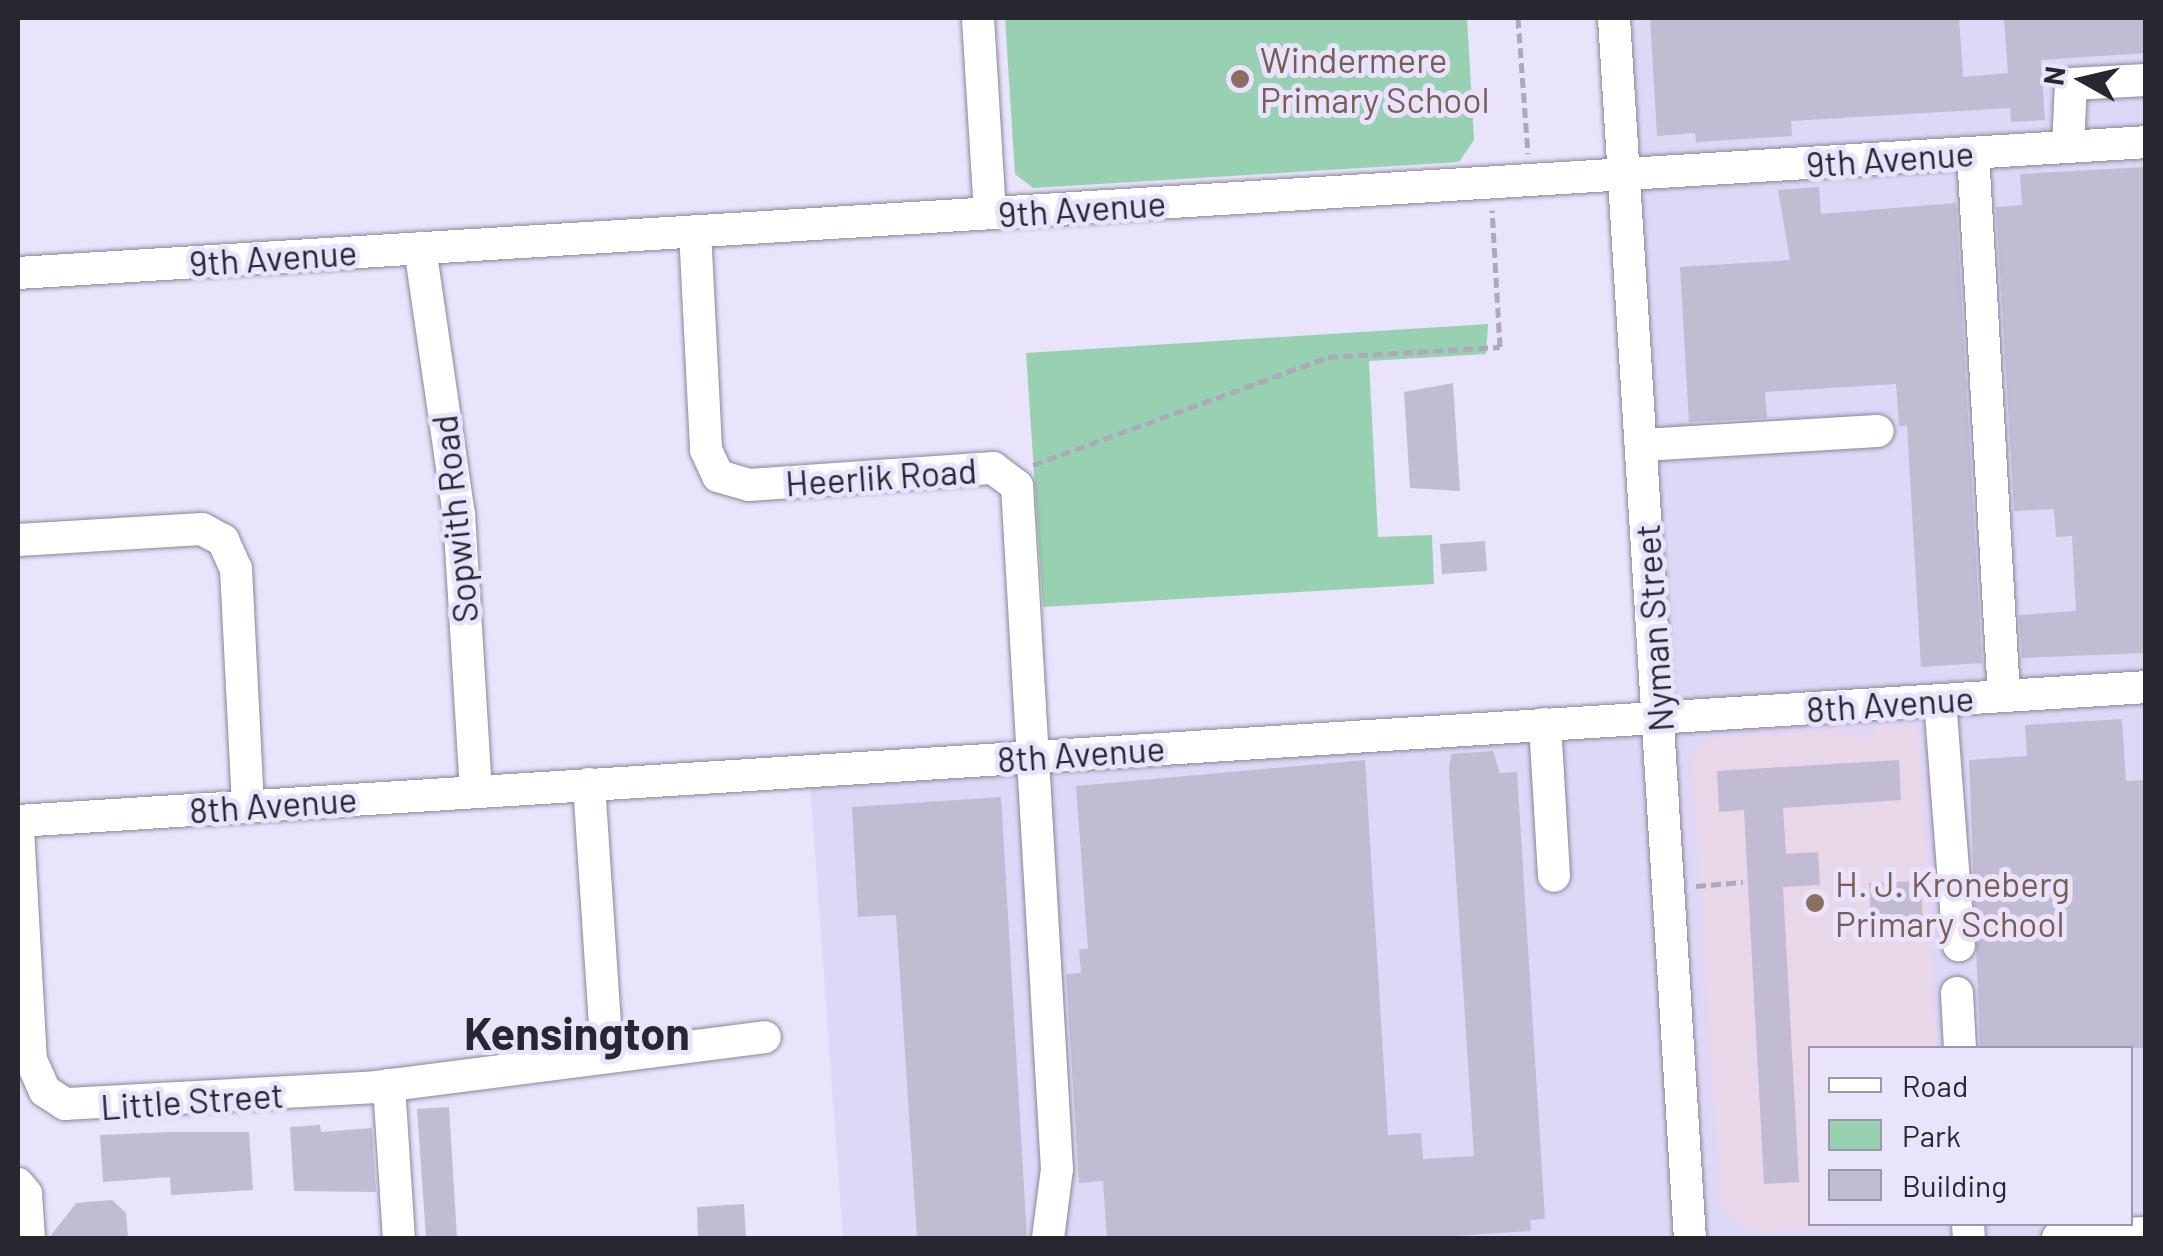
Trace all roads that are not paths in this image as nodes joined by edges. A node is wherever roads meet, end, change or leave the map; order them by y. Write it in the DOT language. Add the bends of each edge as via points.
graph roads {
  1 [pos="978,18"];
  2 [pos="1614,18"];
  3 [pos="2146,80"];
  4 [pos="2146,142"];
  5 [pos="2068,146"];
  6 [pos="1974,152"];
  7 [pos="1624,174"];
  8 [pos="990,213"];
  9 [pos="694,231"];
  10 [pos="420,248"];
  11 [pos="18,273"];
  12 [pos="1878,430"];
  13 [pos="1642,445"];
  14 [pos="18,540"];
  15 [pos="2146,687"];
  16 [pos="2004,695"];
  17 [pos="1940,700"];
  18 [pos="1658,717"];
  19 [pos="1546,724"];
  20 [pos="1035,756"];
  21 [pos="589,784"];
  22 [pos="476,791"];
  23 [pos="248,805"];
  24 [pos="18,821"];
  25 [pos="18,829"];
  26 [pos="1554,876"];
  27 [pos="1959,945"];
  28 [pos="1957,993"];
  29 [pos="765,1037"];
  30 [pos="1960,1046"];
  31 [pos="607,1055"];
  32 [pos="389,1085"];
  33 [pos="18,1184"];
  34 [pos="2146,1233"];
  35 [pos="29,1238"];
  36 [pos="400,1238"];
  37 [pos="1048,1238"];
  38 [pos="1690,1238"];
  39 [pos="2058,1238"];
  1 -- 8 [label="street"];
  2 -- 7 [label="street, Nyman Street"];
  3 -- 5 [label="street" via="2071,84"];
  4 -- 5 [label="street, 9th Avenue"];
  5 -- 6 [label="street, 9th Avenue"];
  6 -- 7 [label="street, 9th Avenue"];
  6 -- 16 [label="street"];
  7 -- 8 [label="street, 9th Avenue"];
  7 -- 13 [label="street, Nyman Street"];
  8 -- 9 [label="street, 9th Avenue"];
  9 -- 10 [label="street, 9th Avenue"];
  9 -- 20 [label="street, Heerlik Road" via="706,450 718,476 749,485 1000,470 1018,494"];
  10 -- 11 [label="street, 9th Avenue"];
  10 -- 22 [label="street, Sopwith Road" via="459,514"];
  12 -- 13 [label="street"];
  13 -- 18 [label="street, Nyman Street"];
  14 -- 23 [label="street" via="190,530 224,540 236,569"];
  15 -- 16 [label="street, 8th Avenue"];
  16 -- 17 [label="street, 8th Avenue"];
  17 -- 18 [label="street, 8th Avenue"];
  17 -- 27 [label="street"];
  18 -- 19 [label="street, 8th Avenue"];
  18 -- 38 [label="street, Nyman Street"];
  19 -- 20 [label="street, 8th Avenue"];
  19 -- 26 [label="street"];
  20 -- 21 [label="street, 8th Avenue"];
  20 -- 37 [label="street, Heerlik Road" via="1057,1170"];
  21 -- 22 [label="street, 8th Avenue"];
  21 -- 31 [label="street"];
  22 -- 23 [label="street, 8th Avenue"];
  23 -- 24 [label="street, 8th Avenue"];
  25 -- 32 [label="street, Little Street" via="31,1060 54,1098 89,1107"];
  28 -- 30 [label="street"];
  29 -- 31 [label="street, Little Street"];
  31 -- 32 [label="street, Little Street"];
  32 -- 36 [label="street"];
  33 -- 35 [label="street" via="26,1194"];
  34 -- 39 [label="street"];
}
